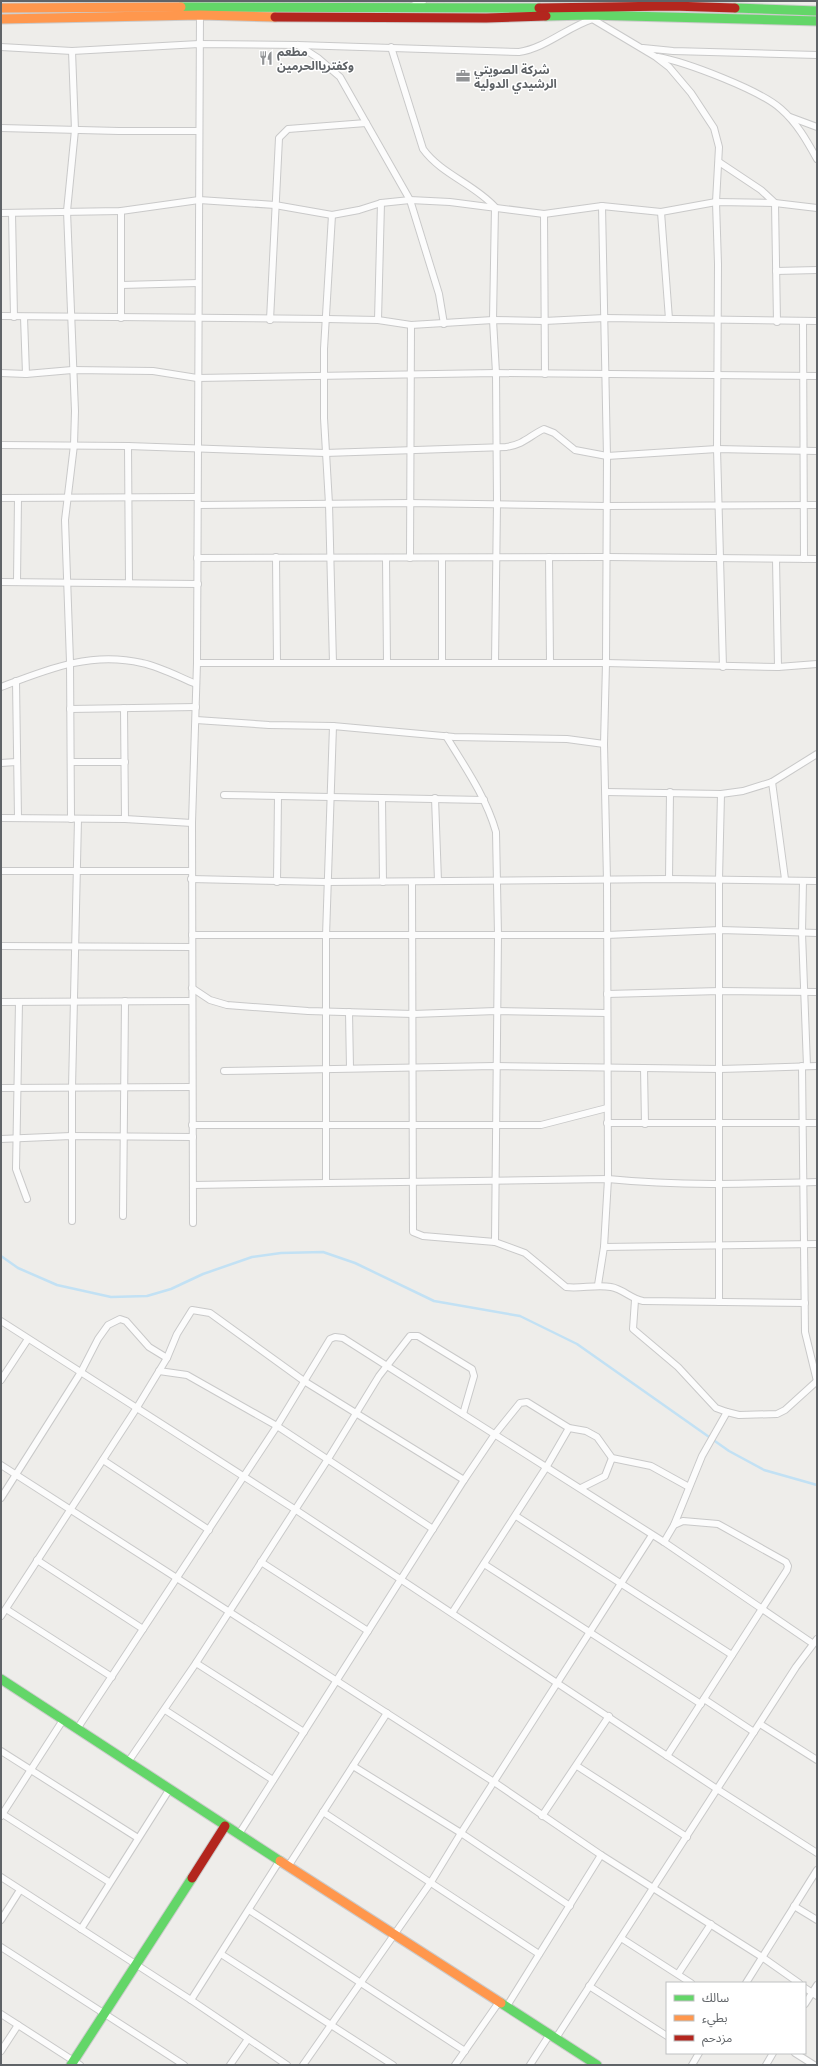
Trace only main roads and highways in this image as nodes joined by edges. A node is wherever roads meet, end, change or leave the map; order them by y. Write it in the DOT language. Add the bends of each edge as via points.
graph roads {
  1 [pos="672,3"];
  2 [pos="12,5"];
  3 [pos="36,5"];
  4 [pos="100,5"];
  5 [pos="363,5"];
  6 [pos="1,8"];
  7 [pos="48,9"];
  8 [pos="377,9"];
  9 [pos="200,11"];
  10 [pos="817,11"];
  11 [pos="377,18"];
  12 [pos="1,19"];
  13 [pos="48,19"];
  14 [pos="817,21"];
  15 [pos="1,1679"];
  16 [pos="225,1826"];
  17 [pos="75,2064"];
  18 [pos="597,2065"];
  1 -- 8 [label="main road"];
  1 -- 10 [label="main road"];
  2 -- 3 [label="main road"];
  2 -- 6 [label="main road"];
  3 -- 7 [label="main road"];
  4 -- 7 [label="main road"];
  4 -- 9 [label="main road"];
  5 -- 8 [label="main road"];
  5 -- 9 [label="main road"];
  7 -- 13 [label="main road"];
  8 -- 11 [label="main road"];
  9 -- 11 [label="main road"];
  9 -- 13 [label="main road"];
  11 -- 14 [label="main road" via="590,17"];
  12 -- 13 [label="main road"];
  15 -- 16 [label="main road"];
  16 -- 17 [label="main road"];
  16 -- 18 [label="main road"];
}
